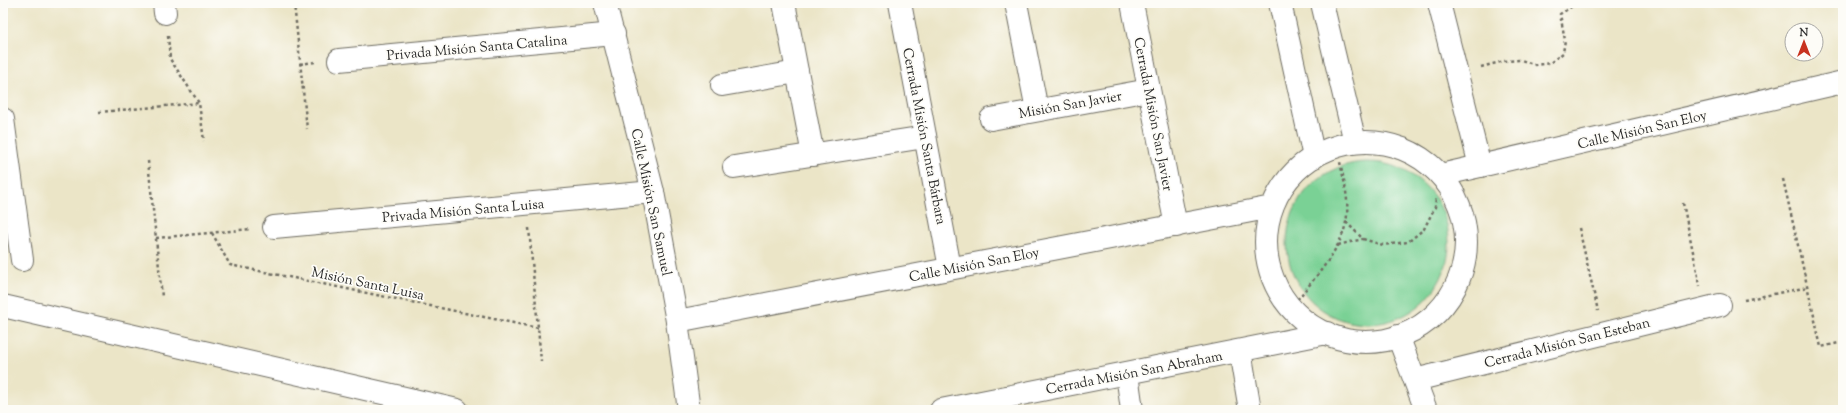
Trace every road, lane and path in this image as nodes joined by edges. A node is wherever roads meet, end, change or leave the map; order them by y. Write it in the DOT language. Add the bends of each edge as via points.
graph roads {
  1 [pos="294,3"];
  2 [pos="605,3"];
  3 [pos="784,3"];
  4 [pos="900,3"];
  5 [pos="1016,3"];
  6 [pos="1132,3"];
  7 [pos="1280,3"];
  8 [pos="1322,3"];
  9 [pos="1440,3"];
  10 [pos="1571,3"];
  11 [pos="1762,3"];
  12 [pos="1781,3"];
  13 [pos="165,8"];
  14 [pos="614,34"];
  15 [pos="339,60"];
  16 [pos="797,72"];
  17 [pos="1457,73"];
  18 [pos="1843,82"];
  19 [pos="722,85"];
  20 [pos="1149,90"];
  21 [pos="199,103"];
  22 [pos="1037,110"];
  23 [pos="98,112"];
  24 [pos="3,119"];
  25 [pos="991,119"];
  26 [pos="307,129"];
  27 [pos="925,137"];
  28 [pos="204,141"];
  29 [pos="1346,145"];
  30 [pos="813,155"];
  31 [pos="1314,157"];
  32 [pos="148,161"];
  33 [pos="1480,166"];
  34 [pos="734,167"];
  35 [pos="6,169"];
  36 [pos="1441,175"];
  37 [pos="1783,179"];
  38 [pos="653,192"];
  39 [pos="1683,203"];
  40 [pos="527,204"];
  41 [pos="1272,207"];
  42 [pos="1346,222"];
  43 [pos="1176,226"];
  44 [pos="274,227"];
  45 [pos="1578,228"];
  46 [pos="212,233"];
  47 [pos="156,238"];
  48 [pos="1363,239"];
  49 [pos="1338,245"];
  50 [pos="22,260"];
  51 [pos="950,268"];
  52 [pos="1808,287"];
  53 [pos="162,297"];
  54 [pos="3,306"];
  55 [pos="1712,306"];
  56 [pos="1290,309"];
  57 [pos="677,321"];
  58 [pos="538,328"];
  59 [pos="1603,332"];
  60 [pos="1327,333"];
  61 [pos="1398,336"];
  62 [pos="1843,342"];
  63 [pos="1240,351"];
  64 [pos="542,361"];
  65 [pos="1127,374"];
  66 [pos="1414,380"];
  67 [pos="688,403"];
  68 [pos="1015,403"];
  69 [pos="457,410"];
  70 [pos="941,410"];
  71 [pos="1132,410"];
  72 [pos="1250,410"];
  73 [pos="1426,410"];
  1 -- 26 [label="path"];
  2 -- 14 [label="street, Calle Misión San Samuel"];
  3 -- 16 [label="street"];
  4 -- 27 [label="street, Cerrada Misión Santa Bárbara"];
  5 -- 22 [label="street"];
  6 -- 20 [label="street, Cerrada Misión San Javier"];
  7 -- 31 [label="street"];
  8 -- 29 [label="street"];
  9 -- 17 [label="street"];
  10 -- 17 [label="path" via="1571,7 1560,14 1565,40 1563,54 1550,63 1536,65 1521,60 1504,61"];
  11 -- 12 [label="path"];
  13 -- 21 [label="path" via="170,59"];
  14 -- 15 [label="street, Privada Misión Santa Catalina"];
  14 -- 38 [label="street, Calle Misión San Samuel"];
  16 -- 19 [label="street"];
  16 -- 30 [label="street"];
  17 -- 33 [label="street"];
  18 -- 33 [label="street, Calle Misión San Eloy"];
  20 -- 22 [label="street, Misión San Javier"];
  20 -- 43 [label="street, Cerrada Misión San Javier"];
  21 -- 23 [label="path"];
  21 -- 28 [label="path"];
  22 -- 25 [label="street, Misión San Javier"];
  24 -- 35 [label="street"];
  27 -- 30 [label="street"];
  27 -- 51 [label="street, Cerrada Misión Santa Bárbara"];
  29 -- 31 [label="street" via="1325,150"];
  29 -- 36 [label="street" via="1387,144 1416,155"];
  29 -- 42 [label="path"];
  30 -- 34 [label="street"];
  31 -- 41 [label="street" via="1298,167 1278,192"];
  32 -- 47 [label="path"];
  33 -- 36 [label="street, Calle Misión San Eloy"];
  35 -- 50 [label="street"];
  36 -- 48 [label="path" via="1435,207 1424,229 1408,242 1382,245"];
  36 -- 61 [label="street" via="1460,209 1466,232 1464,263 1453,292 1433,317 1406,334"];
  37 -- 52 [label="path"];
  38 -- 40 [label="street, Privada Misión Santa Luisa"];
  38 -- 57 [label="street, Calle Misión San Samuel"];
  39 -- 55 [label="path"];
  40 -- 44 [label="street, Privada Misión Santa Luisa"];
  40 -- 58 [label="path"];
  41 -- 43 [label="street, Calle Misión San Eloy"];
  41 -- 56 [label="street" via="1267,221 1265,252 1273,282"];
  42 -- 48 [label="path"];
  42 -- 49 [label="path"];
  43 -- 51 [label="street, Calle Misión San Eloy"];
  44 -- 46 [label="path"];
  45 -- 59 [label="path"];
  46 -- 47 [label="path"];
  46 -- 58 [label="path, Misión Santa Luisa" via="230,265"];
  47 -- 53 [label="path"];
  48 -- 49 [label="path"];
  49 -- 56 [label="path"];
  51 -- 57 [label="street, Calle Misión San Eloy"];
  52 -- 55 [label="path"];
  52 -- 62 [label="path" via="1821,347"];
  54 -- 69 [label="street"];
  55 -- 59 [label="street, Cerrada Misión San Esteban"];
  56 -- 60 [label="street" via="1315,329"];
  57 -- 67 [label="street, Calle Misión San Samuel"];
  58 -- 64 [label="path"];
  59 -- 66 [label="street, Cerrada Misión San Esteban"];
  60 -- 61 [label="street" via="1344,340 1376,342"];
  60 -- 63 [label="street, Cerrada Misión San Abraham"];
  61 -- 66 [label="street"];
  63 -- 65 [label="street, Cerrada Misión San Abraham"];
  63 -- 72 [label="street"];
  65 -- 68 [label="street, Cerrada Misión San Abraham"];
  65 -- 71 [label="street"];
  66 -- 73 [label="street"];
  68 -- 70 [label="street, Cerrada Misión San Abraham"];
}
